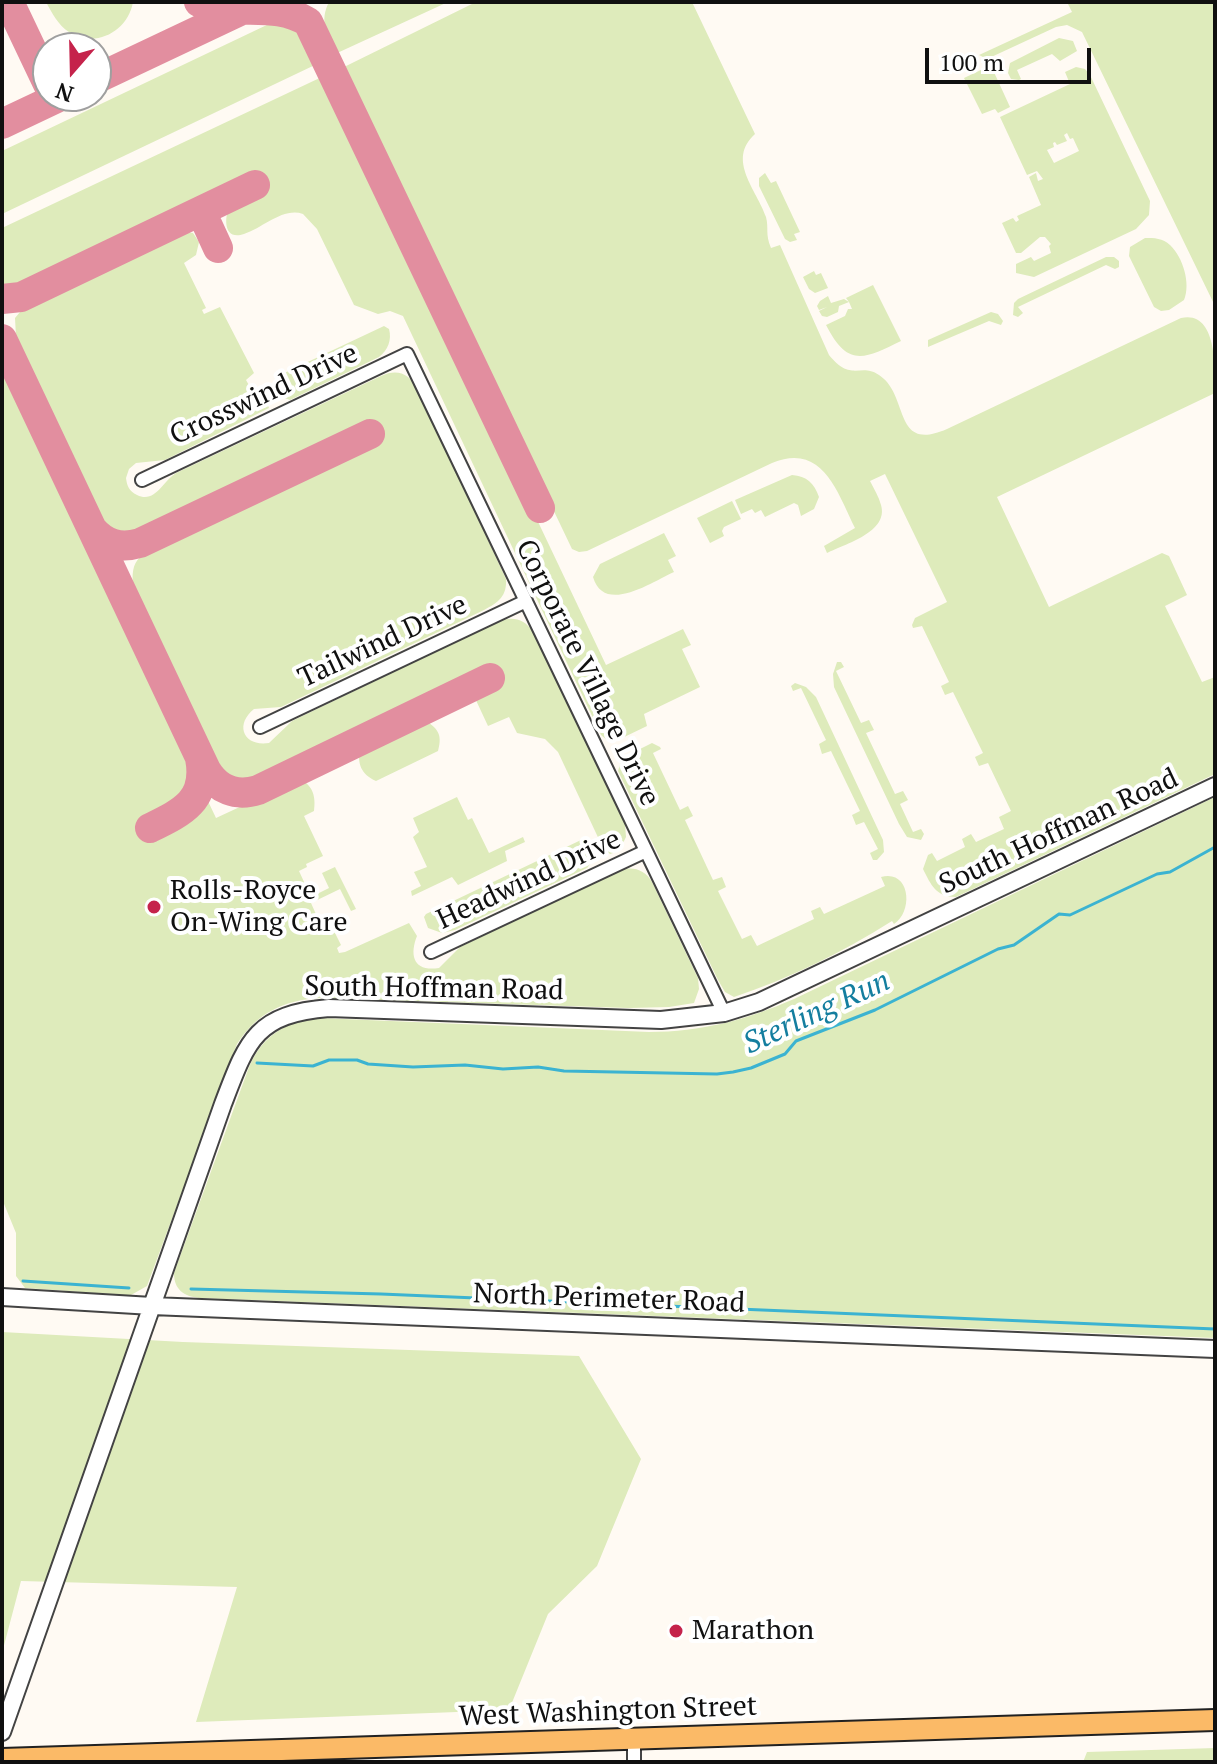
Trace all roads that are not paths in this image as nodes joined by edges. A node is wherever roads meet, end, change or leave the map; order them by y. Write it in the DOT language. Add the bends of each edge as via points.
graph roads {
  1 [pos="407,354"];
  2 [pos="142,480"];
  3 [pos="526,601"];
  4 [pos="260,727"];
  5 [pos="1215,786"];
  6 [pos="646,851"];
  7 [pos="431,952"];
  8 [pos="724,1013"];
  9 [pos="2,1297"];
  10 [pos="152,1306"];
  11 [pos="1215,1349"];
  12 [pos="1215,1720"];
  13 [pos="2,1732"];
  14 [pos="634,1739"];
  15 [pos="2,1759"];
  16 [pos="634,1762"];
  1 -- 2 [label="street, Crosswind Drive"];
  1 -- 3 [label="street, Corporate Village Drive"];
  3 -- 4 [label="street, Tailwind Drive"];
  3 -- 6 [label="street, Corporate Village Drive"];
  5 -- 8 [label="street, South Hoffman Road" via="759,1002"];
  6 -- 7 [label="street, Headwind Drive"];
  6 -- 8 [label="street, Corporate Village Drive"];
  8 -- 10 [label="street, South Hoffman Road" via="661,1020 329,1008 287,1013 263,1028 243,1052"];
  9 -- 10 [label="street, North Perimeter Road"];
  10 -- 11 [label="street, North Perimeter Road"];
  10 -- 13 [label="street, South Hoffman Road"];
  12 -- 14 [label="main road, West Washington Street"];
  14 -- 15 [label="main road, West Washington Street"];
  14 -- 16 [label="street"];
}
